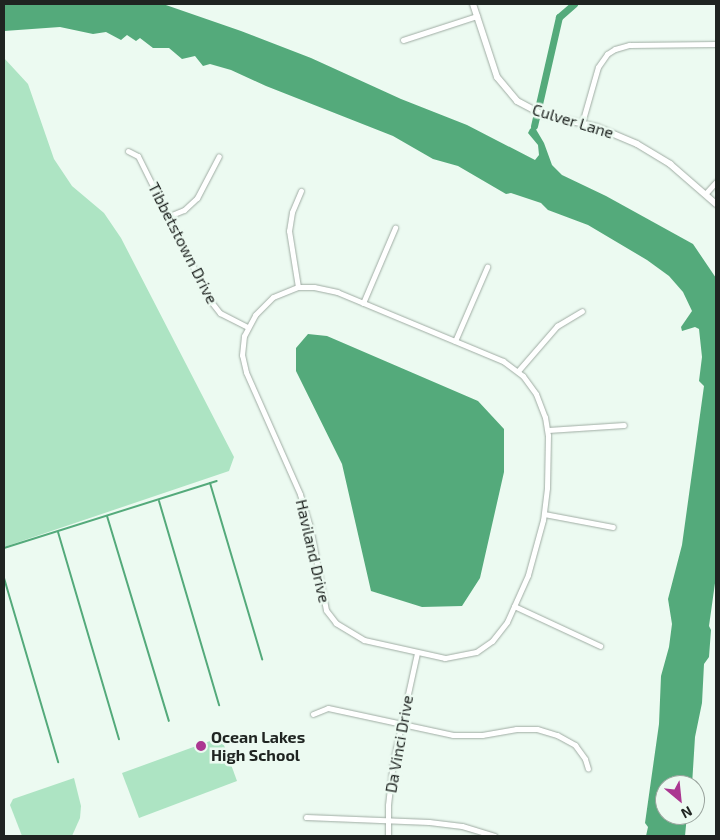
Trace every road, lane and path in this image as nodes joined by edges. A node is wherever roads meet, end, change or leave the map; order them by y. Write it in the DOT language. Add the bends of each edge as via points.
graph roads {
  1 [pos="473,4"];
  2 [pos="477,16"];
  3 [pos="403,40"];
  4 [pos="716,44"];
  5 [pos="582,123"];
  6 [pos="128,151"];
  7 [pos="219,156"];
  8 [pos="716,182"];
  9 [pos="301,191"];
  10 [pos="706,193"];
  11 [pos="716,204"];
  12 [pos="169,216"];
  13 [pos="395,228"];
  14 [pos="487,267"];
  15 [pos="298,287"];
  16 [pos="363,303"];
  17 [pos="582,311"];
  18 [pos="247,327"];
  19 [pos="455,341"];
  20 [pos="518,371"];
  21 [pos="624,425"];
  22 [pos="548,430"];
  23 [pos="544,514"];
  24 [pos="613,527"];
  25 [pos="514,606"];
  26 [pos="600,646"];
  27 [pos="417,653"];
  28 [pos="312,714"];
  29 [pos="401,724"];
  30 [pos="588,769"];
  31 [pos="306,817"];
  32 [pos="388,819"];
  33 [pos="388,836"];
  34 [pos="495,836"];
  1 -- 2 [label="street, Culver Lane"];
  2 -- 3 [label="street"];
  2 -- 5 [label="street, Culver Lane" via="497,77 509,94 542,114"];
  4 -- 5 [label="street" via="629,45 615,49 598,67"];
  5 -- 10 [label="street, Culver Lane" via="652,152"];
  6 -- 12 [label="street, Tibbetstown Drive" via="138,156"];
  7 -- 12 [label="street" via="197,198 184,210"];
  8 -- 10 [label="street"];
  9 -- 15 [label="street" via="292,212 289,231"];
  10 -- 11 [label="street, Culver Lane"];
  12 -- 18 [label="street, Tibbetstown Drive" via="215,308 228,319"];
  13 -- 16 [label="street"];
  14 -- 19 [label="street"];
  15 -- 16 [label="street, Haviland Drive" via="325,288"];
  15 -- 18 [label="street, Haviland Drive" via="273,298"];
  16 -- 19 [label="street, Haviland Drive"];
  17 -- 20 [label="street" via="557,326"];
  18 -- 27 [label="street, Haviland Drive" via="242,346 243,365 300,494 310,527 326,610 336,623 354,636"];
  19 -- 20 [label="street, Haviland Drive" via="503,361"];
  20 -- 22 [label="street, Haviland Drive" via="536,394"];
  21 -- 22 [label="street"];
  22 -- 23 [label="street, Haviland Drive"];
  23 -- 24 [label="street"];
  23 -- 25 [label="street, Haviland Drive" via="528,575"];
  25 -- 26 [label="street"];
  25 -- 27 [label="street, Haviland Drive" via="499,634 476,652 445,658"];
  27 -- 29 [label="street, Da Vinci Drive"];
  28 -- 29 [label="street" via="328,708"];
  29 -- 30 [label="street" via="468,736 527,728 546,730 575,745"];
  29 -- 32 [label="street, Da Vinci Drive"];
  31 -- 32 [label="street"];
  32 -- 33 [label="street, Da Vinci Drive"];
  32 -- 34 [label="street" via="453,824"];
}
